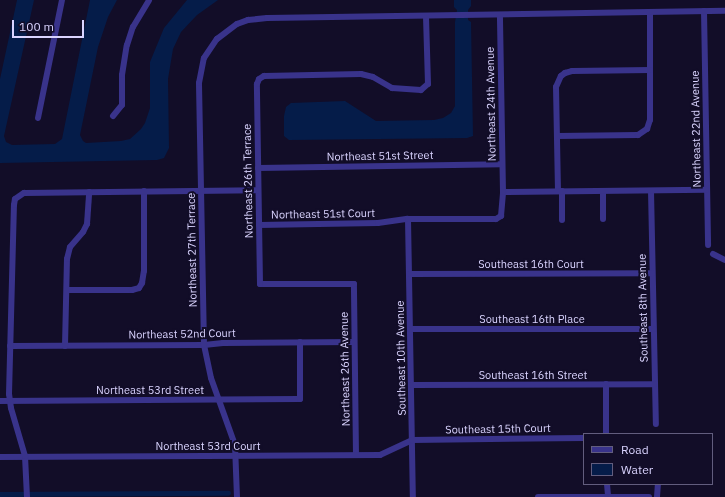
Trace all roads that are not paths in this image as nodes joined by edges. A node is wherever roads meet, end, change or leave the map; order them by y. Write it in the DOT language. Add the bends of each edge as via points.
graph roads {
  1 [pos="62,0"];
  2 [pos="149,0"];
  3 [pos="704,11"];
  4 [pos="725,11"];
  5 [pos="650,12"];
  6 [pos="500,14"];
  7 [pos="426,16"];
  8 [pos="650,70"];
  9 [pos="114,116"];
  10 [pos="38,118"];
  11 [pos="557,136"];
  12 [pos="502,164"];
  13 [pos="258,168"];
  14 [pos="258,190"];
  15 [pos="706,190"];
  16 [pos="144,191"];
  17 [pos="201,191"];
  18 [pos="560,191"];
  19 [pos="603,191"];
  20 [pos="651,191"];
  21 [pos="89,192"];
  22 [pos="502,192"];
  23 [pos="408,219"];
  24 [pos="603,219"];
  25 [pos="562,220"];
  26 [pos="259,225"];
  27 [pos="708,245"];
  28 [pos="713,254"];
  29 [pos="725,260"];
  30 [pos="652,273"];
  31 [pos="409,274"];
  32 [pos="354,284"];
  33 [pos="67,290"];
  34 [pos="410,329"];
  35 [pos="653,329"];
  36 [pos="300,342"];
  37 [pos="354,342"];
  38 [pos="204,345"];
  39 [pos="10,346"];
  40 [pos="66,346"];
  41 [pos="606,384"];
  42 [pos="654,384"];
  43 [pos="411,385"];
  44 [pos="219,400"];
  45 [pos="0,401"];
  46 [pos="9,401"];
  47 [pos="656,424"];
  48 [pos="606,433"];
  49 [pos="583,438"];
  50 [pos="412,440"];
  51 [pos="356,455"];
  52 [pos="0,456"];
  53 [pos="26,456"];
  54 [pos="236,456"];
  55 [pos="607,485"];
  56 [pos="658,485"];
  57 [pos="608,496"];
  58 [pos="657,496"];
  59 [pos="27,497"];
  60 [pos="237,497"];
  61 [pos="413,497"];
  62 [pos="538,497"];
  63 [pos="649,497"];
  1 -- 10 [label="street"];
  2 -- 9 [label="street" via="133,27 127,45 123,69 122,106"];
  3 -- 4 [label="street"];
  3 -- 5 [label="street"];
  3 -- 15 [label="street, Northeast 22nd Avenue"];
  5 -- 6 [label="street"];
  5 -- 8 [label="street"];
  6 -- 7 [label="street"];
  6 -- 12 [label="street, Northeast 24th Avenue"];
  7 -- 13 [label="street, Northeast 26th Terrace" via="428,84 421,90 392,88 373,77 361,74 264,76 259,79 256,84"];
  7 -- 17 [label="street, Northeast 27th Terrace" via="248,20 237,24 217,39 204,58 200,71"];
  8 -- 11 [label="street" via="650,120 647,129 638,135"];
  8 -- 11 [label="street" via="565,72 560,76 556,87"];
  11 -- 18 [label="street"];
  12 -- 13 [label="street, Northeast 51st Street"];
  12 -- 22 [label="street, Northeast 24th Avenue"];
  13 -- 14 [label="street, Northeast 26th Terrace"];
  14 -- 17 [label="street"];
  14 -- 26 [label="street, Northeast 26th Terrace"];
  15 -- 20 [label="street"];
  15 -- 27 [label="street, Northeast 22nd Avenue"];
  16 -- 17 [label="street"];
  16 -- 21 [label="street"];
  16 -- 33 [label="street" via="144,271 139,288"];
  17 -- 38 [label="street, Northeast 27th Terrace"];
  18 -- 19 [label="street"];
  18 -- 22 [label="street"];
  18 -- 25 [label="street"];
  19 -- 20 [label="street"];
  19 -- 24 [label="street"];
  20 -- 30 [label="street, Southeast 8th Avenue"];
  21 -- 33 [label="street" via="87,224 70,247 67,259"];
  21 -- 39 [label="street" via="24,193 15,199"];
  22 -- 23 [label="street, Northeast 24th Avenue" via="501,216 496,219"];
  23 -- 26 [label="street, Northeast 51st Court" via="388,223"];
  23 -- 31 [label="street, Southeast 10th Avenue"];
  26 -- 32 [label="street, Northeast 26th Terrace" via="260,284"];
  28 -- 29 [label="street"];
  30 -- 31 [label="street, Southeast 16th Court"];
  30 -- 35 [label="street, Southeast 8th Avenue"];
  31 -- 34 [label="street, Southeast 10th Avenue"];
  32 -- 37 [label="street, Northeast 26th Avenue"];
  33 -- 40 [label="street"];
  34 -- 35 [label="street, Southeast 16th Place"];
  34 -- 43 [label="street, Southeast 10th Avenue"];
  35 -- 42 [label="street, Southeast 8th Avenue"];
  36 -- 37 [label="street, Northeast 52nd Court"];
  36 -- 38 [label="street, Northeast 52nd Court"];
  36 -- 44 [label="street, Northeast 53rd Street" via="300,399"];
  37 -- 51 [label="street, Northeast 26th Avenue"];
  38 -- 40 [label="street, Northeast 52nd Court"];
  38 -- 44 [label="street, Northeast 27th Terrace"];
  39 -- 40 [label="street, Northeast 52nd Court"];
  39 -- 46 [label="street"];
  41 -- 42 [label="street, Southeast 16th Street"];
  41 -- 43 [label="street, Southeast 16th Street"];
  41 -- 48 [label="street"];
  42 -- 47 [label="street, Southeast 8th Avenue"];
  43 -- 50 [label="street, Southeast 10th Avenue"];
  44 -- 46 [label="street, Northeast 53rd Street"];
  44 -- 54 [label="street, Northeast 27th Terrace" via="232,433"];
  45 -- 46 [label="street, Northeast 53rd Street"];
  46 -- 53 [label="street"];
  49 -- 50 [label="street, Southeast 15th Court"];
  50 -- 51 [label="street, Northeast 53rd Court" via="388,453"];
  50 -- 61 [label="street, Southeast 10th Avenue"];
  51 -- 54 [label="street, Northeast 53rd Court"];
  52 -- 53 [label="street, Northeast 53rd Court"];
  53 -- 54 [label="street, Northeast 53rd Court"];
  53 -- 59 [label="street"];
  54 -- 60 [label="street, Northeast 27th Terrace"];
  55 -- 57 [label="street"];
  56 -- 58 [label="street"];
  57 -- 62 [label="street"];
  57 -- 63 [label="street"];
}
